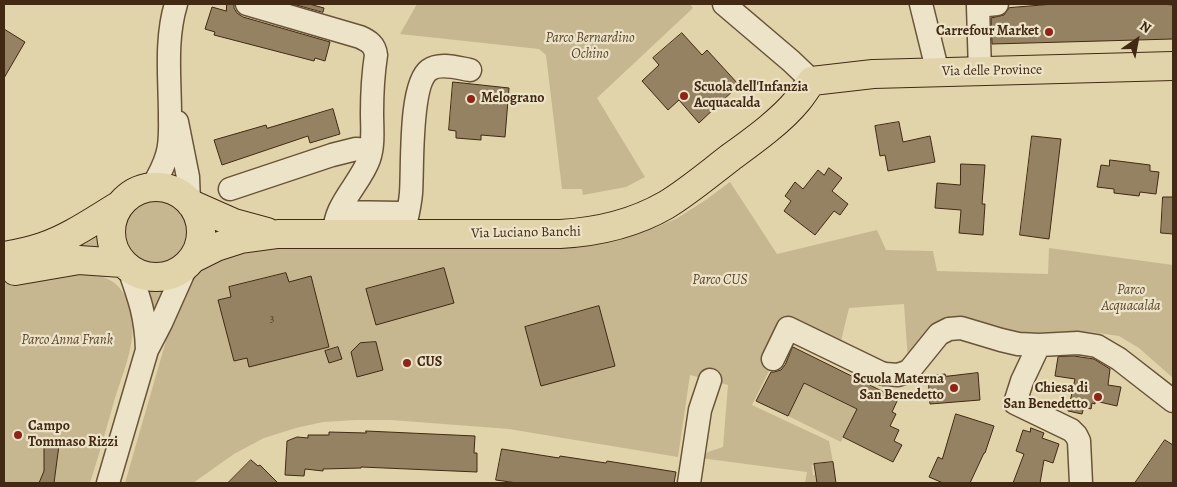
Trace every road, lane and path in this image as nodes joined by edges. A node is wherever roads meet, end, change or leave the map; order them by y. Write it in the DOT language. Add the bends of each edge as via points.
graph roads {
  1 [pos="176,4"];
  2 [pos="247,4"];
  3 [pos="724,4"];
  4 [pos="921,4"];
  5 [pos="997,4"];
  6 [pos="1173,66"];
  7 [pos="470,70"];
  8 [pos="980,72"];
  9 [pos="938,73"];
  10 [pos="812,81"];
  11 [pos="170,92"];
  12 [pos="371,150"];
  13 [pos="152,187"];
  14 [pos="230,189"];
  15 [pos="190,203"];
  16 [pos="118,206"];
  17 [pos="337,223"];
  18 [pos="406,223"];
  19 [pos="278,234"];
  20 [pos="4,256"];
  21 [pos="190,262"];
  22 [pos="125,266"];
  23 [pos="4,273"];
  24 [pos="1038,345"];
  25 [pos="146,350"];
  26 [pos="773,359"];
  27 [pos="710,380"];
  28 [pos="1173,401"];
  29 [pos="108,483"];
  30 [pos="690,483"];
  31 [pos="1081,483"];
  1 -- 11 [label="street" via="169,55"];
  2 -- 12 [label="street" via="360,37 373,45 376,56"];
  3 -- 10 [label="street"];
  4 -- 9 [label="street"];
  5 -- 8 [label="street" via="978,6"];
  6 -- 8 [label="main road, Via delle Province"];
  7 -- 18 [label="street" via="439,66 427,71 421,80 416,101"];
  8 -- 9 [label="main road, Via delle Province"];
  9 -- 10 [label="main road, Via delle Province" via="867,75"];
  10 -- 18 [label="main road, Via Luciano Banchi" via="788,111 741,150 671,202 645,216 576,233"];
  11 -- 13 [label="street" via="168,154"];
  11 -- 15 [label="street" via="184,154"];
  12 -- 14 [label="street" via="356,149 332,155"];
  12 -- 17 [label="street"];
  13 -- 15 [label="main road, Via Luciano Banchi" via="172,190"];
  13 -- 16 [label="main road" via="127,196"];
  15 -- 19 [label="main road, Via Luciano Banchi" via="234,223"];
  15 -- 21 [label="main road" via="196,210 202,234"];
  16 -- 20 [label="main road" via="69,236"];
  16 -- 22 [label="main road" via="111,220 110,236 114,250"];
  17 -- 18 [label="main road, Via Luciano Banchi"];
  17 -- 19 [label="main road, Via Luciano Banchi"];
  19 -- 21 [label="main road, Via Luciano Banchi" via="241,239 216,247"];
  21 -- 22 [label="main road, Via Luciano Banchi" via="173,275 158,278 142,276"];
  21 -- 25 [label="street"];
  22 -- 23 [label="main road, Via Luciano Banchi" via="79,260"];
  22 -- 25 [label="street" via="143,310"];
  24 -- 26 [label="street" via="1008,342 955,328 935,337 909,371 892,375 881,373 788,328"];
  24 -- 28 [label="street" via="1091,344 1119,358"];
  24 -- 31 [label="street" via="1015,402 1076,435"];
  25 -- 29 [label="street"];
  27 -- 30 [label="street" via="700,410"];
}
